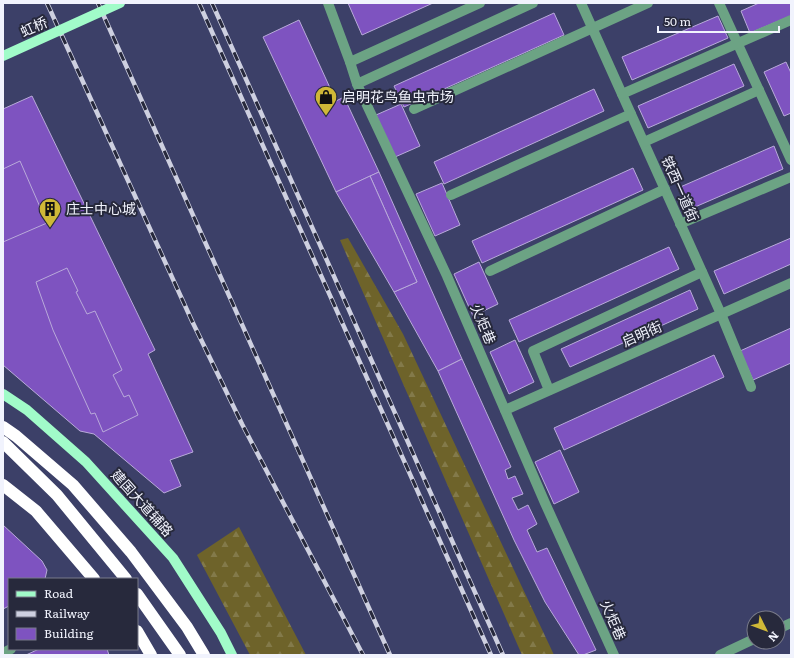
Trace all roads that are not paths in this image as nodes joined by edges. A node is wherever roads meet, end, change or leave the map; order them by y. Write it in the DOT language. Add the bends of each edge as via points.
graph roads {
  1 [pos="120,3"];
  2 [pos="328,3"];
  3 [pos="480,3"];
  4 [pos="533,3"];
  5 [pos="581,3"];
  6 [pos="648,3"];
  7 [pos="719,3"];
  8 [pos="791,20"];
  9 [pos="593,28"];
  10 [pos="737,44"];
  11 [pos="3,56"];
  12 [pos="350,62"];
  13 [pos="357,84"];
  14 [pos="759,90"];
  15 [pos="622,94"];
  16 [pos="414,109"];
  17 [pos="631,114"];
  18 [pos="644,142"];
  19 [pos="791,160"];
  20 [pos="791,177"];
  21 [pos="665,189"];
  22 [pos="451,195"];
  23 [pos="680,224"];
  24 [pos="490,271"];
  25 [pos="702,272"];
  26 [pos="791,283"];
  27 [pos="721,314"];
  28 [pos="751,387"];
  29 [pos="549,390"];
  30 [pos="3,394"];
  31 [pos="505,410"];
  32 [pos="3,427"];
  33 [pos="3,442"];
  34 [pos="3,485"];
  35 [pos="93,578"];
  36 [pos="125,578"];
  37 [pos="138,595"];
  38 [pos="138,633"];
  39 [pos="746,644"];
  40 [pos="151,655"];
  41 [pos="180,655"];
  42 [pos="204,655"];
  43 [pos="232,655"];
  44 [pos="614,655"];
  45 [pos="720,655"];
  1 -- 11 [label="main road, 虹桥, bridge"];
  2 -- 12 [label="street, 火炬巷"];
  3 -- 12 [label="street"];
  4 -- 13 [label="street"];
  5 -- 9 [label="street, 铁西一道街"];
  6 -- 9 [label="street"];
  7 -- 10 [label="street"];
  8 -- 10 [label="street"];
  9 -- 15 [label="street, 铁西一道街"];
  9 -- 16 [label="street"];
  10 -- 14 [label="street"];
  10 -- 15 [label="street"];
  12 -- 13 [label="street, 火炬巷"];
  13 -- 31 [label="street, 火炬巷"];
  14 -- 18 [label="street"];
  14 -- 19 [label="street"];
  15 -- 17 [label="street, 铁西一道街"];
  17 -- 18 [label="street, 铁西一道街"];
  17 -- 22 [label="street"];
  18 -- 21 [label="street, 铁西一道街"];
  20 -- 23 [label="street"];
  21 -- 23 [label="street, 铁西一道街"];
  21 -- 24 [label="street"];
  23 -- 25 [label="street, 铁西一道街"];
  25 -- 27 [label="street, 铁西一道街"];
  25 -- 29 [label="street" via="533,351"];
  26 -- 27 [label="street, 启明街"];
  27 -- 28 [label="street, 铁西一道街"];
  27 -- 29 [label="street, 启明街"];
  29 -- 31 [label="street, 启明街"];
  30 -- 43 [label="main road, 建国大道辅路" via="26,410 86,462 173,558 221,633"];
  31 -- 44 [label="street, 火炬巷"];
  32 -- 42 [label="highway" via="73,485 131,552 187,627"];
  33 -- 36 [label="highway" via="57,494"];
  34 -- 35 [label="highway" via="36,511"];
  37 -- 41 [label="highway"];
  38 -- 40 [label="highway"];
  39 -- 45 [label="street"];
}
